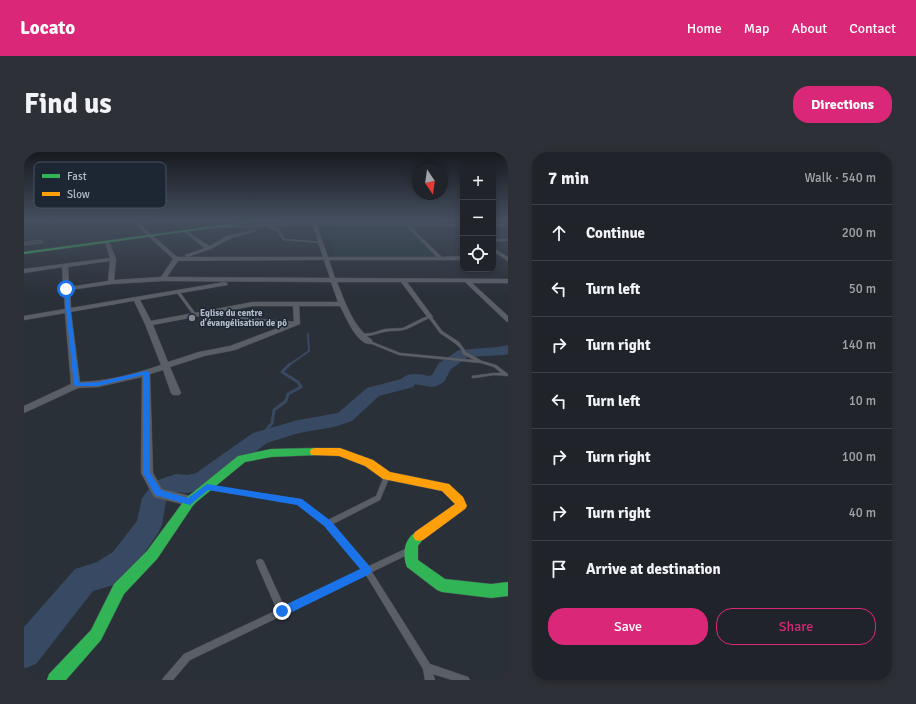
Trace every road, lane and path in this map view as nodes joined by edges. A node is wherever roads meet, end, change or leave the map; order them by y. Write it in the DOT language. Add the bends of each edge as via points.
graph roads {
  1 [pos="87,245"];
  2 [pos="108,245"];
  3 [pos="159,245"];
  4 [pos="204,245"];
  5 [pos="215,245"];
  6 [pos="322,245"];
  7 [pos="427,245"];
  8 [pos="209,248"];
  9 [pos="496,251"];
  10 [pos="24,253"];
  11 [pos="326,258"];
  12 [pos="441,258"];
  13 [pos="460,258"];
  14 [pos="496,258"];
  15 [pos="113,259"];
  16 [pos="176,259"];
  17 [pos="508,259"];
  18 [pos="65,266"];
  19 [pos="24,271"];
  20 [pos="163,279"];
  21 [pos="252,280"];
  22 [pos="333,280"];
  23 [pos="402,280"];
  24 [pos="467,281"];
  25 [pos="508,281"];
  26 [pos="111,282"];
  27 [pos="66,289"];
  28 [pos="178,292"];
  29 [pos="136,299"];
  30 [pos="296,304"];
  31 [pos="342,304"];
  32 [pos="230,309"];
  33 [pos="68,311"];
  34 [pos="195,315"];
  35 [pos="430,317"];
  36 [pos="24,318"];
  37 [pos="508,320"];
  38 [pos="298,323"];
  39 [pos="149,324"];
  40 [pos="359,335"];
  41 [pos="369,342"];
  42 [pos="481,362"];
  43 [pos="166,366"];
  44 [pos="146,372"];
  45 [pos="507,376"];
  46 [pos="474,377"];
  47 [pos="76,385"];
  48 [pos="176,393"];
  49 [pos="24,410"];
  50 [pos="387,476"];
  51 [pos="207,487"];
  52 [pos="190,502"];
  53 [pos="328,523"];
  54 [pos="410,550"];
  55 [pos="260,562"];
  56 [pos="367,570"];
  57 [pos="508,589"];
  58 [pos="282,611"];
  59 [pos="427,667"];
  60 [pos="55,680"];
  61 [pos="167,680"];
  62 [pos="430,680"];
  63 [pos="465,680"];
  1 -- 10 [label="main road"];
  2 -- 15 [label="street"];
  3 -- 16 [label="street"];
  4 -- 8 [label="street"];
  5 -- 8 [label="street"];
  6 -- 11 [label="street"];
  7 -- 12 [label="street"];
  8 -- 16 [label="street"];
  9 -- 17 [label="street"];
  11 -- 12 [label="street"];
  11 -- 16 [label="street"];
  11 -- 22 [label="street"];
  12 -- 13 [label="street"];
  14 -- 17 [label="street"];
  15 -- 18 [label="street"];
  15 -- 26 [label="street"];
  16 -- 20 [label="street"];
  18 -- 19 [label="street"];
  18 -- 27 [label="street"];
  20 -- 21 [label="street"];
  20 -- 26 [label="street"];
  21 -- 22 [label="street"];
  21 -- 28 [label="street"];
  22 -- 23 [label="street"];
  22 -- 31 [label="street"];
  23 -- 24 [label="street"];
  23 -- 35 [label="street"];
  24 -- 25 [label="street"];
  24 -- 37 [label="street"];
  26 -- 27 [label="street"];
  27 -- 33 [label="street"];
  28 -- 29 [label="street"];
  28 -- 34 [label="lane"];
  29 -- 33 [label="street"];
  29 -- 39 [label="street"];
  30 -- 31 [label="street"];
  30 -- 32 [label="street" via="253,304"];
  30 -- 38 [label="street"];
  31 -- 40 [label="street"];
  32 -- 34 [label="street"];
  32 -- 38 [label="lane" via="239,317"];
  33 -- 36 [label="street"];
  33 -- 47 [label="street"];
  34 -- 39 [label="street"];
  35 -- 40 [label="lane" via="398,330 382,331 375,335"];
  35 -- 42 [label="lane" via="440,331 460,344 464,353"];
  38 -- 43 [label="street" via="232,348 202,354"];
  39 -- 43 [label="street"];
  40 -- 41 [label="street"];
  41 -- 42 [label="lane" via="399,354"];
  42 -- 45 [label="lane" via="495,366"];
  43 -- 44 [label="street"];
  43 -- 48 [label="street"];
  44 -- 47 [label="street" via="98,384"];
  44 -- 52 [label="street" via="146,473 158,493"];
  45 -- 46 [label="lane" via="494,374"];
  47 -- 49 [label="street"];
  50 -- 51 [label="main road" via="369,463 340,452 271,453 242,459"];
  50 -- 53 [label="lane" via="378,498"];
  50 -- 54 [label="main road" via="445,487 459,500 461,506 413,541"];
  51 -- 52 [label="main road"];
  51 -- 53 [label="lane" via="299,502"];
  52 -- 60 [label="main road" via="152,555 119,589 96,635"];
  53 -- 56 [label="lane"];
  54 -- 56 [label="lane"];
  54 -- 57 [label="main road" via="412,563 442,585 491,591"];
  55 -- 58 [label="lane"];
  56 -- 58 [label="lane"];
  56 -- 59 [label="lane"];
  58 -- 61 [label="lane" via="187,657"];
  59 -- 62 [label="lane"];
  59 -- 63 [label="lane"];
}
